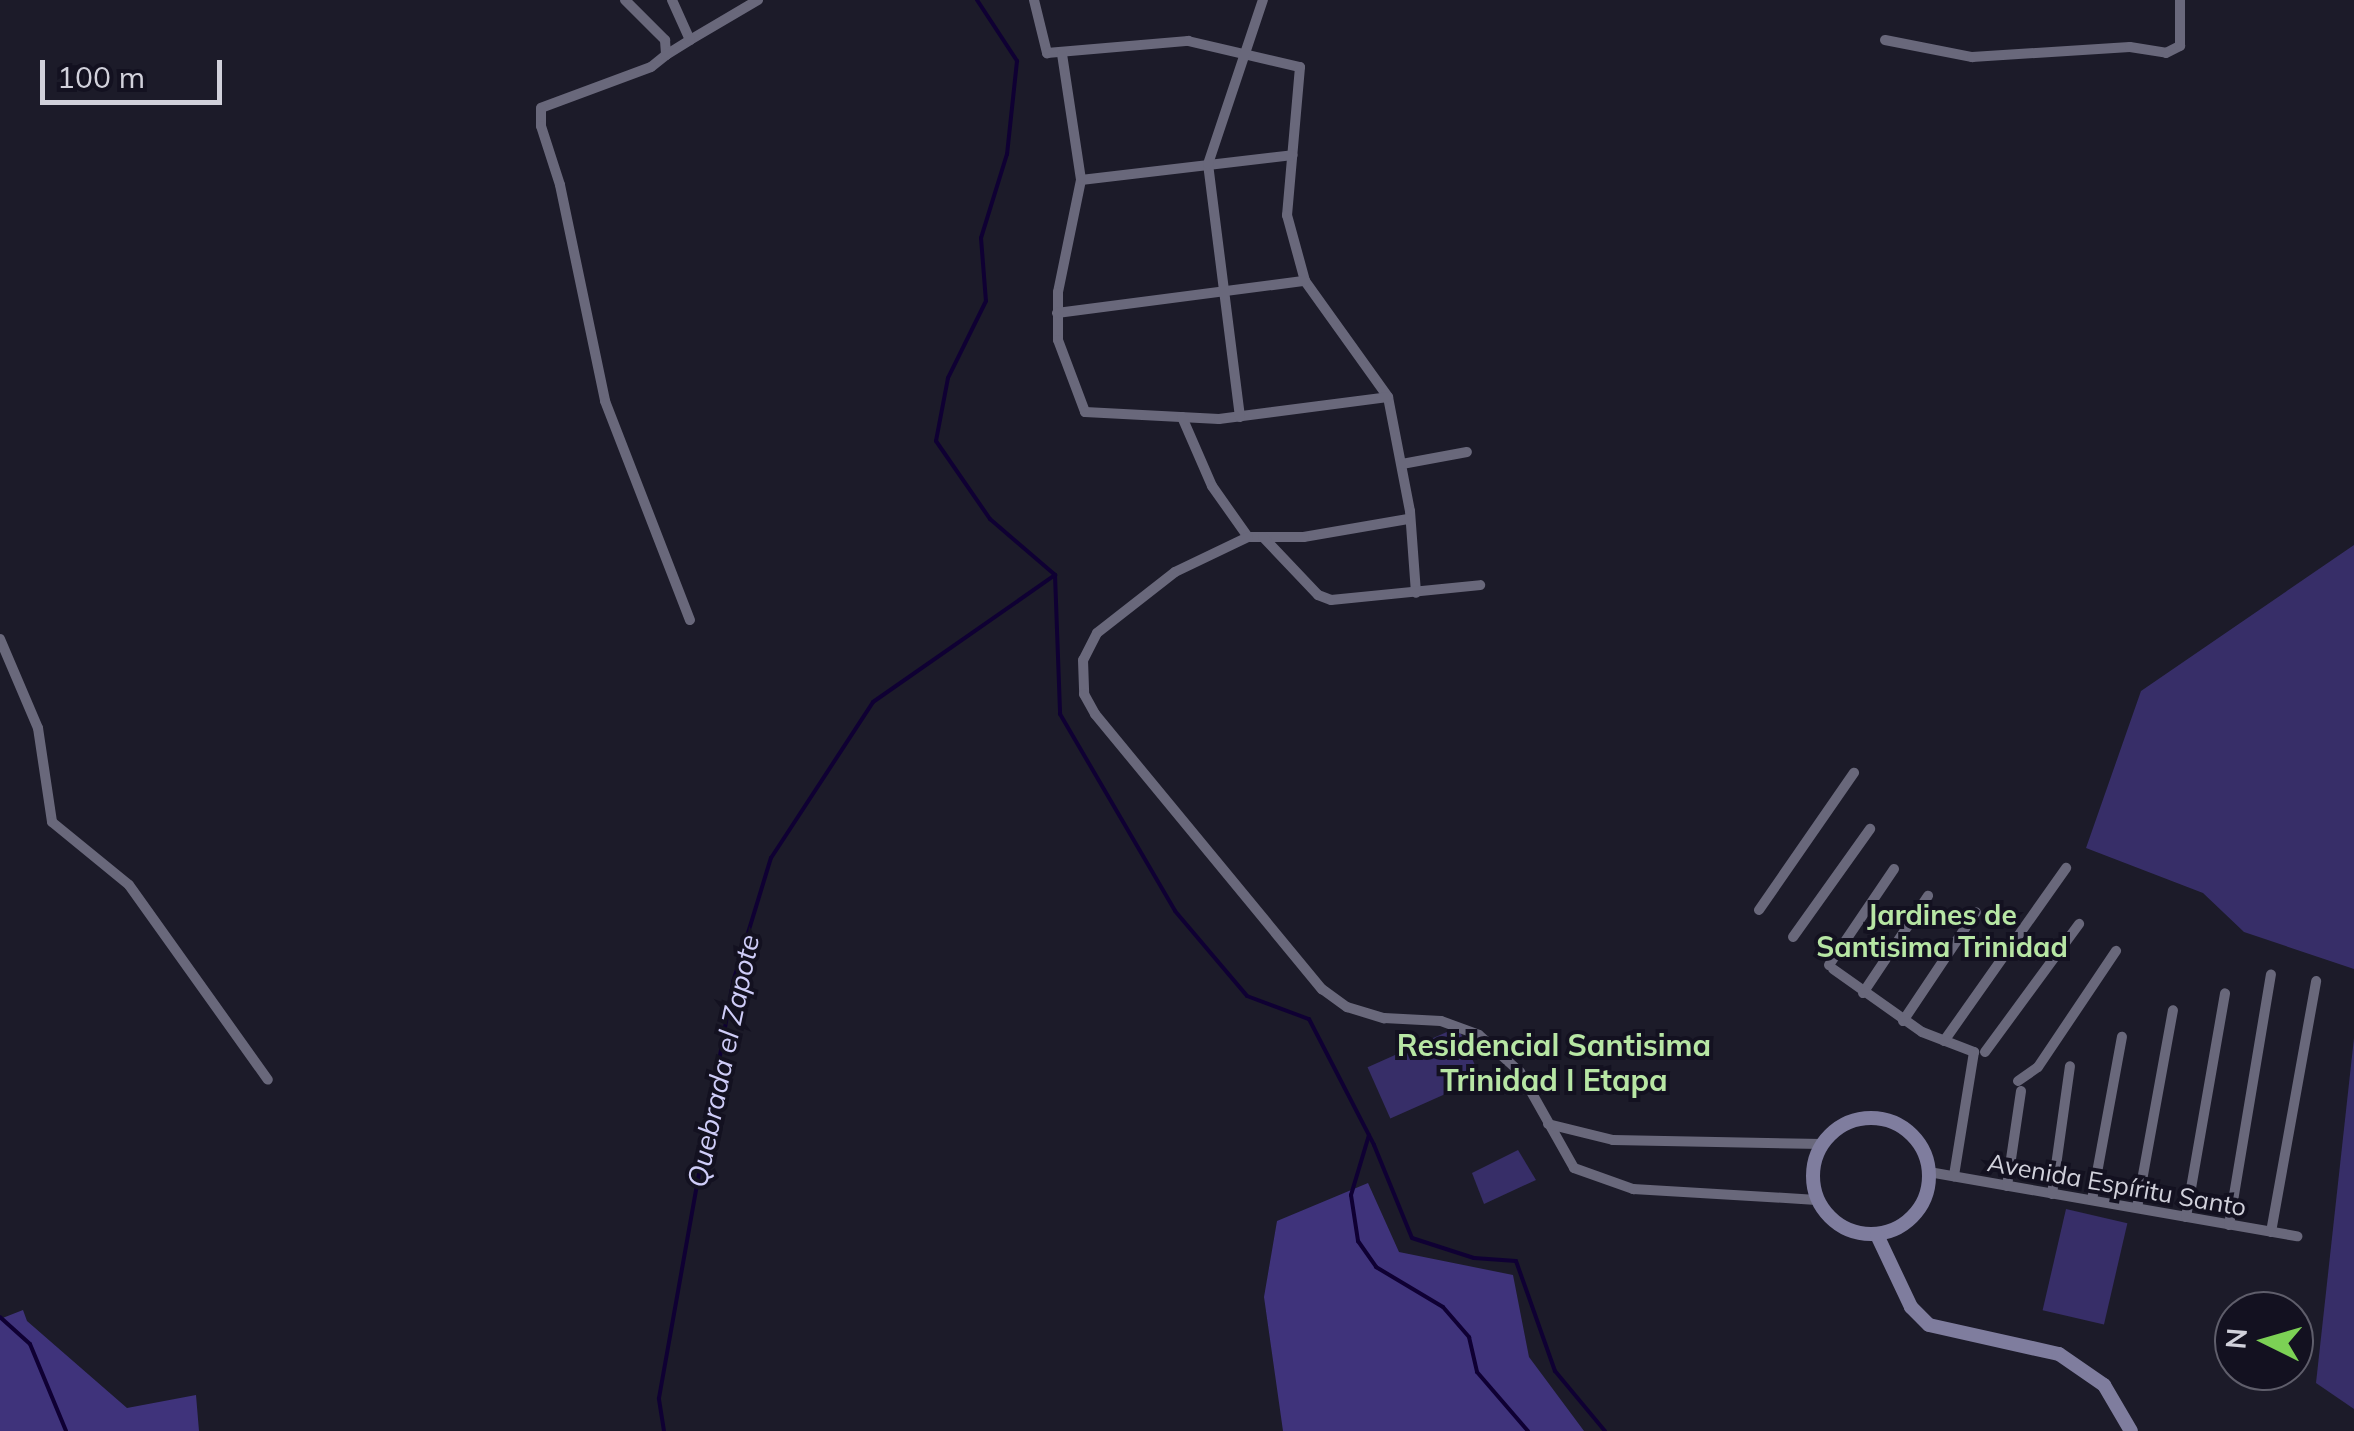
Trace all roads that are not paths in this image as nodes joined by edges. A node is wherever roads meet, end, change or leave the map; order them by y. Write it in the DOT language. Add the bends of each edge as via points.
graph roads {
  1 [pos="625,0"];
  2 [pos="672,0"];
  3 [pos="758,0"];
  4 [pos="1034,0"];
  5 [pos="1264,0"];
  6 [pos="2180,0"];
  7 [pos="690,40"];
  8 [pos="1884,40"];
  9 [pos="666,54"];
  10 [pos="1062,54"];
  11 [pos="1243,54"];
  12 [pos="1293,154"];
  13 [pos="1208,164"];
  14 [pos="1080,180"];
  15 [pos="1305,281"];
  16 [pos="1221,292"];
  17 [pos="1057,313"];
  18 [pos="1378,390"];
  19 [pos="1237,394"];
  20 [pos="1182,416"];
  21 [pos="1240,417"];
  22 [pos="1218,419"];
  23 [pos="1467,452"];
  24 [pos="1402,464"];
  25 [pos="1408,519"];
  26 [pos="1248,537"];
  27 [pos="1263,537"];
  28 [pos="1480,586"];
  29 [pos="1416,593"];
  30 [pos="690,620"];
  31 [pos="0,640"];
  32 [pos="1854,773"];
  33 [pos="1870,829"];
  34 [pos="2066,868"];
  35 [pos="1894,869"];
  36 [pos="1928,896"];
  37 [pos="1759,910"];
  38 [pos="1976,912"];
  39 [pos="2079,924"];
  40 [pos="1793,936"];
  41 [pos="2116,951"];
  42 [pos="2271,974"];
  43 [pos="2316,981"];
  44 [pos="1863,993"];
  45 [pos="2225,993"];
  46 [pos="2173,1010"];
  47 [pos="1903,1021"];
  48 [pos="2122,1038"];
  49 [pos="1944,1040"];
  50 [pos="1986,1052"];
  51 [pos="2070,1066"];
  52 [pos="268,1080"];
  53 [pos="1548,1124"];
  54 [pos="1822,1144"];
  55 [pos="1929,1172"];
  56 [pos="1954,1176"];
  57 [pos="2008,1186"];
  58 [pos="2052,1194"];
  59 [pos="1818,1200"];
  60 [pos="2092,1200"];
  61 [pos="2137,1208"];
  62 [pos="2186,1217"];
  63 [pos="2229,1224"];
  64 [pos="2272,1232"];
  65 [pos="1877,1235"];
  66 [pos="2298,1236"];
  67 [pos="2131,1431"];
  1 -- 9 [label="street" via="665,40"];
  2 -- 7 [label="street"];
  3 -- 7 [label="street"];
  4 -- 10 [label="street" via="1043,46"];
  5 -- 11 [label="street"];
  6 -- 8 [label="street" via="2180,46 2166,53 2130,47 1972,57"];
  7 -- 9 [label="street"];
  9 -- 30 [label="street" via="651,67 542,108 541,126 564,200 605,401"];
  10 -- 11 [label="street" via="1188,42"];
  10 -- 14 [label="street"];
  11 -- 12 [label="street" via="1300,68"];
  11 -- 13 [label="street"];
  12 -- 13 [label="street"];
  12 -- 15 [label="street" via="1287,215"];
  13 -- 14 [label="street"];
  13 -- 16 [label="street"];
  14 -- 17 [label="street"];
  15 -- 16 [label="street"];
  15 -- 18 [label="street"];
  16 -- 17 [label="street"];
  16 -- 19 [label="street"];
  17 -- 20 [label="street" via="1058,340 1084,412"];
  18 -- 21 [label="street"];
  18 -- 24 [label="street" via="1388,396"];
  19 -- 21 [label="street"];
  19 -- 22 [label="street"];
  20 -- 22 [label="street"];
  20 -- 26 [label="street" via="1212,486"];
  21 -- 22 [label="street"];
  23 -- 24 [label="street"];
  24 -- 25 [label="street"];
  25 -- 27 [label="street"];
  25 -- 29 [label="street"];
  26 -- 27 [label="street"];
  26 -- 53 [label="street" via="1175,572 1097,633 1083,660 1084,694 1322,989 1366,1012 1441,1021 1479,1035 1520,1072"];
  27 -- 29 [label="street" via="1318,596"];
  28 -- 29 [label="street"];
  31 -- 52 [label="street" via="38,728 52,822 130,884"];
  32 -- 37 [label="street"];
  33 -- 40 [label="street"];
  34 -- 49 [label="street"];
  35 -- 44 [label="street" via="1831,967"];
  36 -- 44 [label="street"];
  38 -- 47 [label="street"];
  39 -- 50 [label="street"];
  41 -- 57 [label="street" via="2020,1086"];
  42 -- 63 [label="street"];
  43 -- 64 [label="street"];
  44 -- 47 [label="street"];
  45 -- 62 [label="street"];
  46 -- 61 [label="street"];
  47 -- 49 [label="street"];
  48 -- 60 [label="street"];
  49 -- 56 [label="street" via="1967,1047 1974,1060"];
  51 -- 58 [label="street"];
  53 -- 54 [label="street" via="1613,1140"];
  53 -- 59 [label="street" via="1574,1168 1618,1186"];
  54 -- 55 [label="street" via="1854,1120 1884,1119 1918,1141"];
  54 -- 59 [label="street" via="1813,1181"];
  55 -- 56 [label="street, Avenida Espíritu Santo"];
  55 -- 65 [label="street" via="1921,1207"];
  56 -- 57 [label="street, Avenida Espíritu Santo"];
  57 -- 58 [label="street, Avenida Espíritu Santo"];
  58 -- 60 [label="street, Avenida Espíritu Santo"];
  59 -- 65 [label="street" via="1837,1224"];
  60 -- 61 [label="street, Avenida Espíritu Santo"];
  61 -- 62 [label="street, Avenida Espíritu Santo"];
  62 -- 63 [label="street, Avenida Espíritu Santo"];
  63 -- 64 [label="street, Avenida Espíritu Santo"];
  64 -- 66 [label="street, Avenida Espíritu Santo"];
  65 -- 67 [label="street" via="1911,1306 1929,1325 2059,1354 2104,1385"];
}
